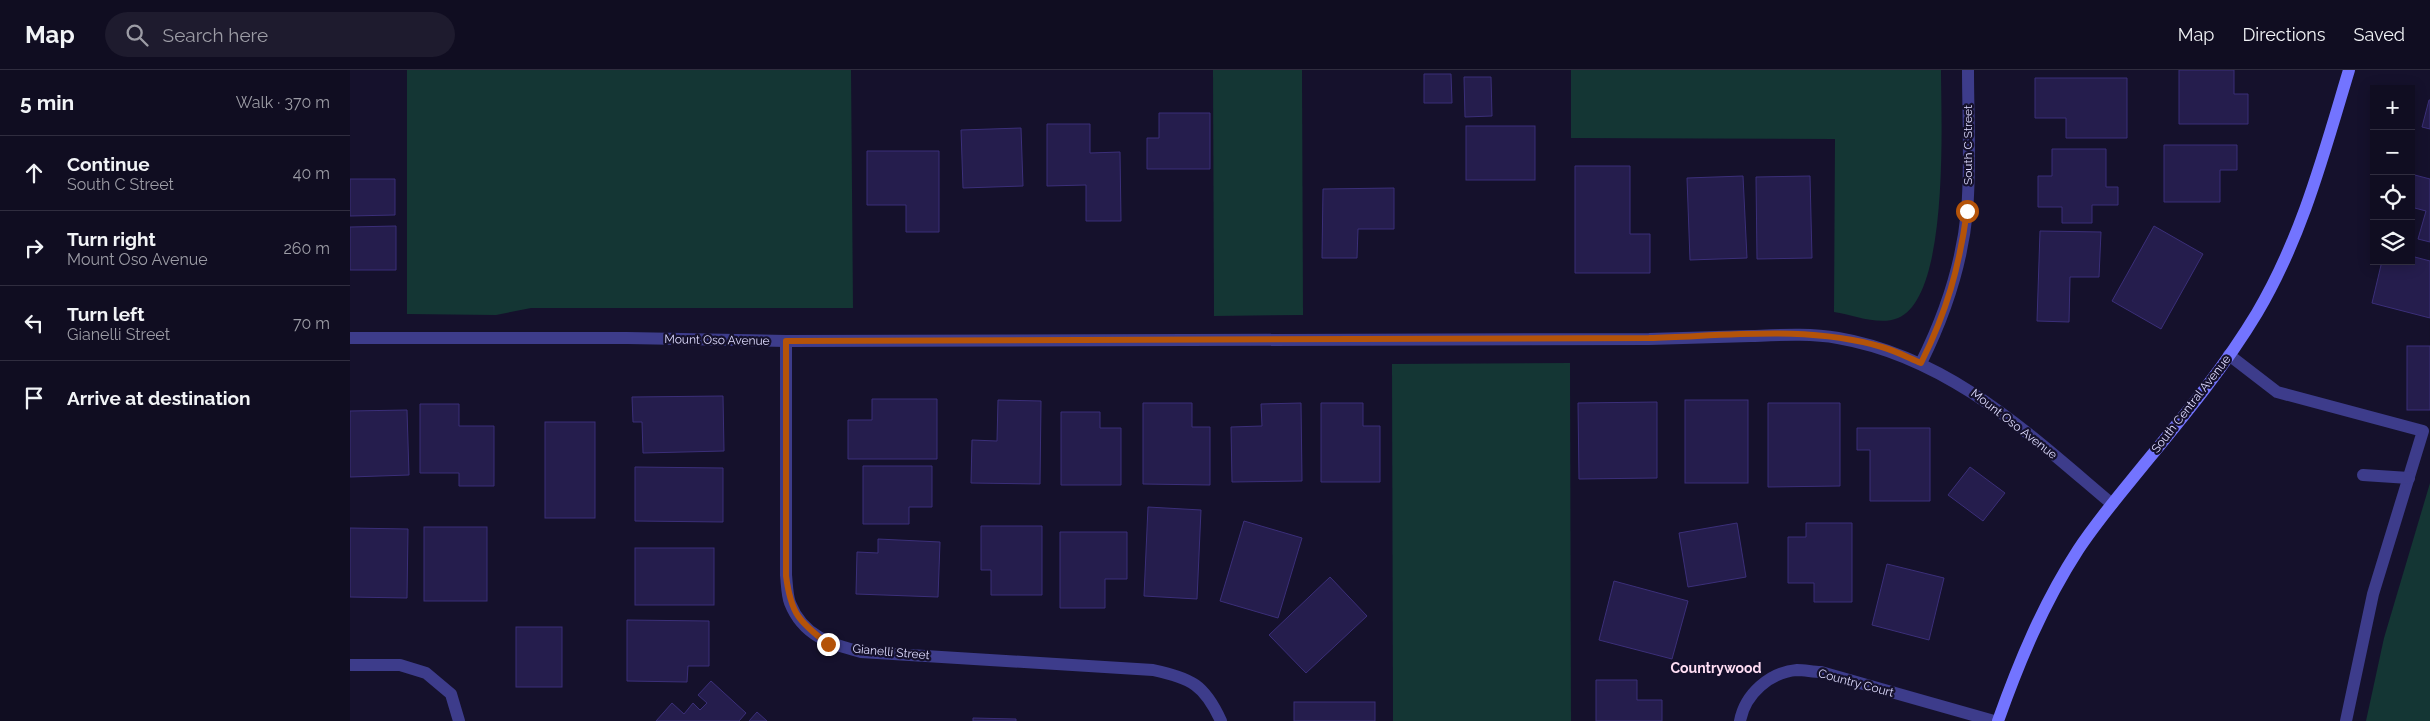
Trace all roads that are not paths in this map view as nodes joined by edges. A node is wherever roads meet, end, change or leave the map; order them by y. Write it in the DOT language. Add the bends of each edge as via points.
graph roads {
  1 [pos="1968,70"];
  2 [pos="2349,70"];
  3 [pos="350,338"];
  4 [pos="786,341"];
  5 [pos="2229,355"];
  6 [pos="1921,363"];
  7 [pos="2363,475"];
  8 [pos="2409,478"];
  9 [pos="2112,504"];
  10 [pos="350,665"];
  11 [pos="459,721"];
  12 [pos="1222,721"];
  13 [pos="1740,721"];
  14 [pos="1994,721"];
  15 [pos="1998,721"];
  16 [pos="2346,721"];
  1 -- 6 [label="street, South C Street" via="1967,211 1962,246 1941,323"];
  2 -- 5 [label="street, South Central Avenue" via="2307,207 2282,266"];
  3 -- 4 [label="street, Mount Oso Avenue"];
  4 -- 6 [label="street, Mount Oso Avenue" via="1786,335 1836,338 1883,347"];
  4 -- 12 [label="street, Gianelli Street" via="786,576 789,602 804,625 828,644 861,652 1153,670 1185,678 1210,697"];
  5 -- 8 [label="street" via="2277,392 2423,431"];
  5 -- 9 [label="street, South Central Avenue" via="2193,405"];
  6 -- 9 [label="street, Mount Oso Avenue" via="1969,388 2014,421"];
  7 -- 8 [label="street"];
  8 -- 16 [label="street" via="2374,594"];
  9 -- 15 [label="street, South Central Avenue" via="2078,549 2057,585 2016,670"];
  10 -- 11 [label="street" via="400,665 426,673 451,694"];
  13 -- 14 [label="street, Country Court" via="1746,704 1757,689 1773,676 1796,670 1821,672"];
}
